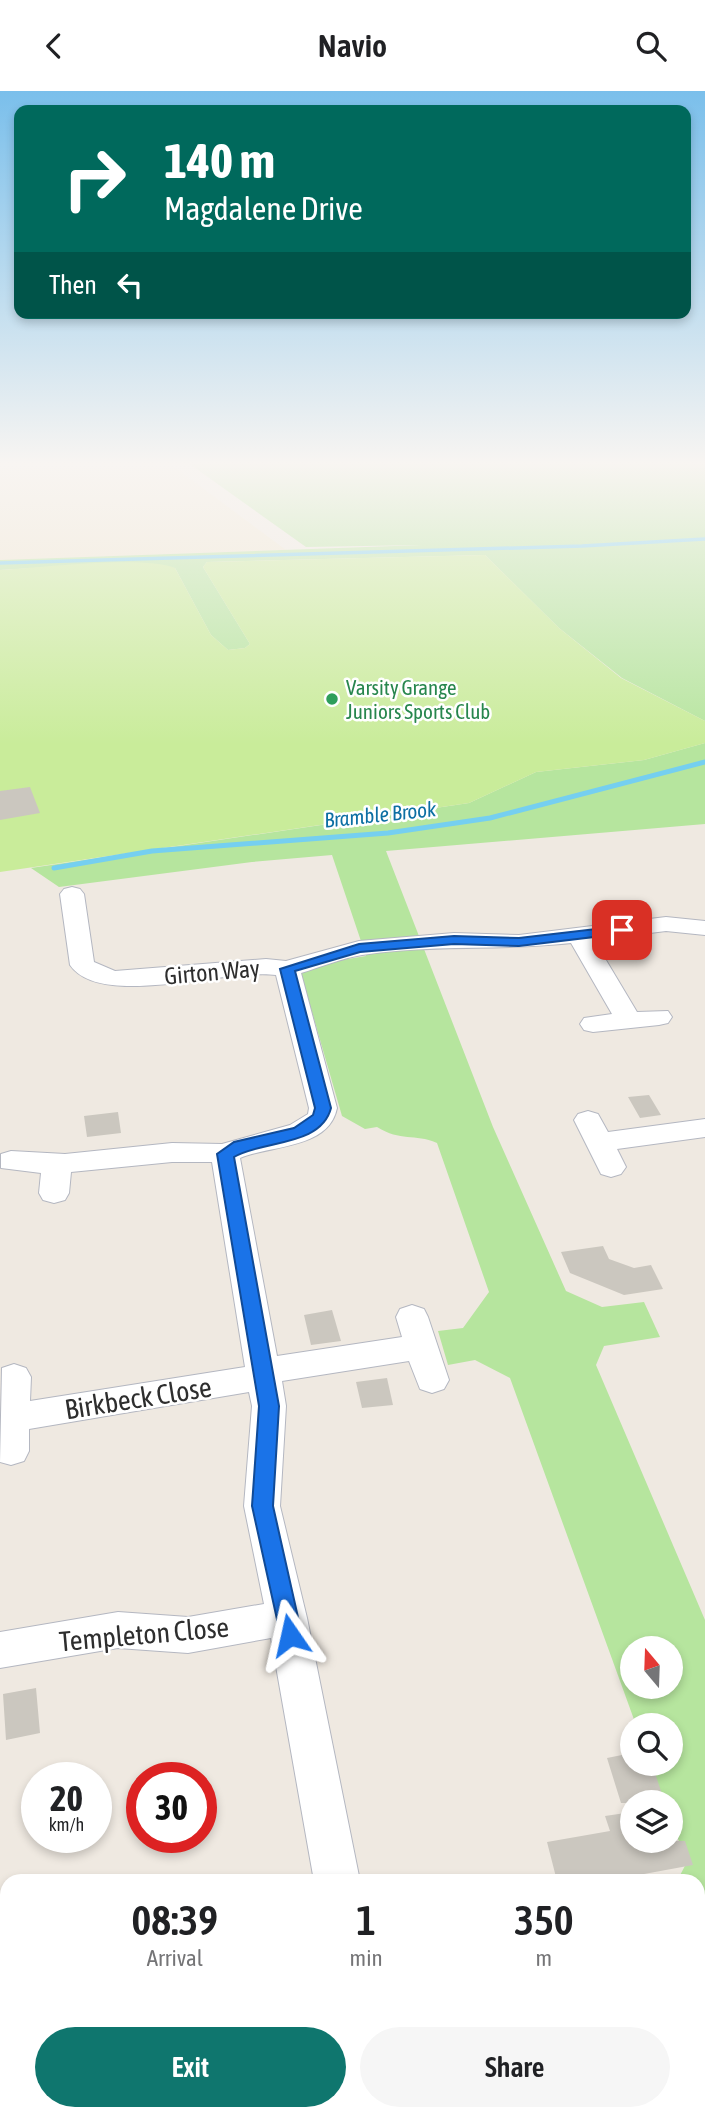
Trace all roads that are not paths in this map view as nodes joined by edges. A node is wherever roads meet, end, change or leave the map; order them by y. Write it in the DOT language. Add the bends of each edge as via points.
graph roads {
  1 [pos="72,894"];
  2 [pos="704,925"];
  3 [pos="579,936"];
  4 [pos="287,969"];
  5 [pos="659,1017"];
  6 [pos="629,1020"];
  7 [pos="593,1024"];
  8 [pos="705,1128"];
  9 [pos="600,1143"];
  10 [pos="225,1154"];
  11 [pos="11,1161"];
  12 [pos="264,1374"];
  13 [pos="14,1377"];
  14 [pos="432,1380"];
  15 [pos="287,1618"];
  16 [pos="0,1650"];
  17 [pos="336,1874"];
  1 -- 4 [label="street, Girton Way" via="82,965 96,975 115,979 267,966"];
  2 -- 3 [label="street, Girton Way" via="666,924"];
  3 -- 4 [label="street, Girton Way" via="359,948"];
  3 -- 6 [label="street"];
  4 -- 10 [label="street" via="323,1108 321,1118 299,1132 239,1146"];
  5 -- 6 [label="street"];
  6 -- 7 [label="street"];
  8 -- 9 [label="street"];
  10 -- 11 [label="street" via="195,1150 55,1178"];
  10 -- 12 [label="street"];
  12 -- 13 [label="street, Birkbeck Close" via="12,1434"];
  12 -- 14 [label="street, Birkbeck Close" via="417,1332"];
  12 -- 15 [label="street" via="269,1406 262,1506"];
  15 -- 16 [label="street, Templeton Close" via="188,1635 118,1630"];
  15 -- 17 [label="street"];
}
